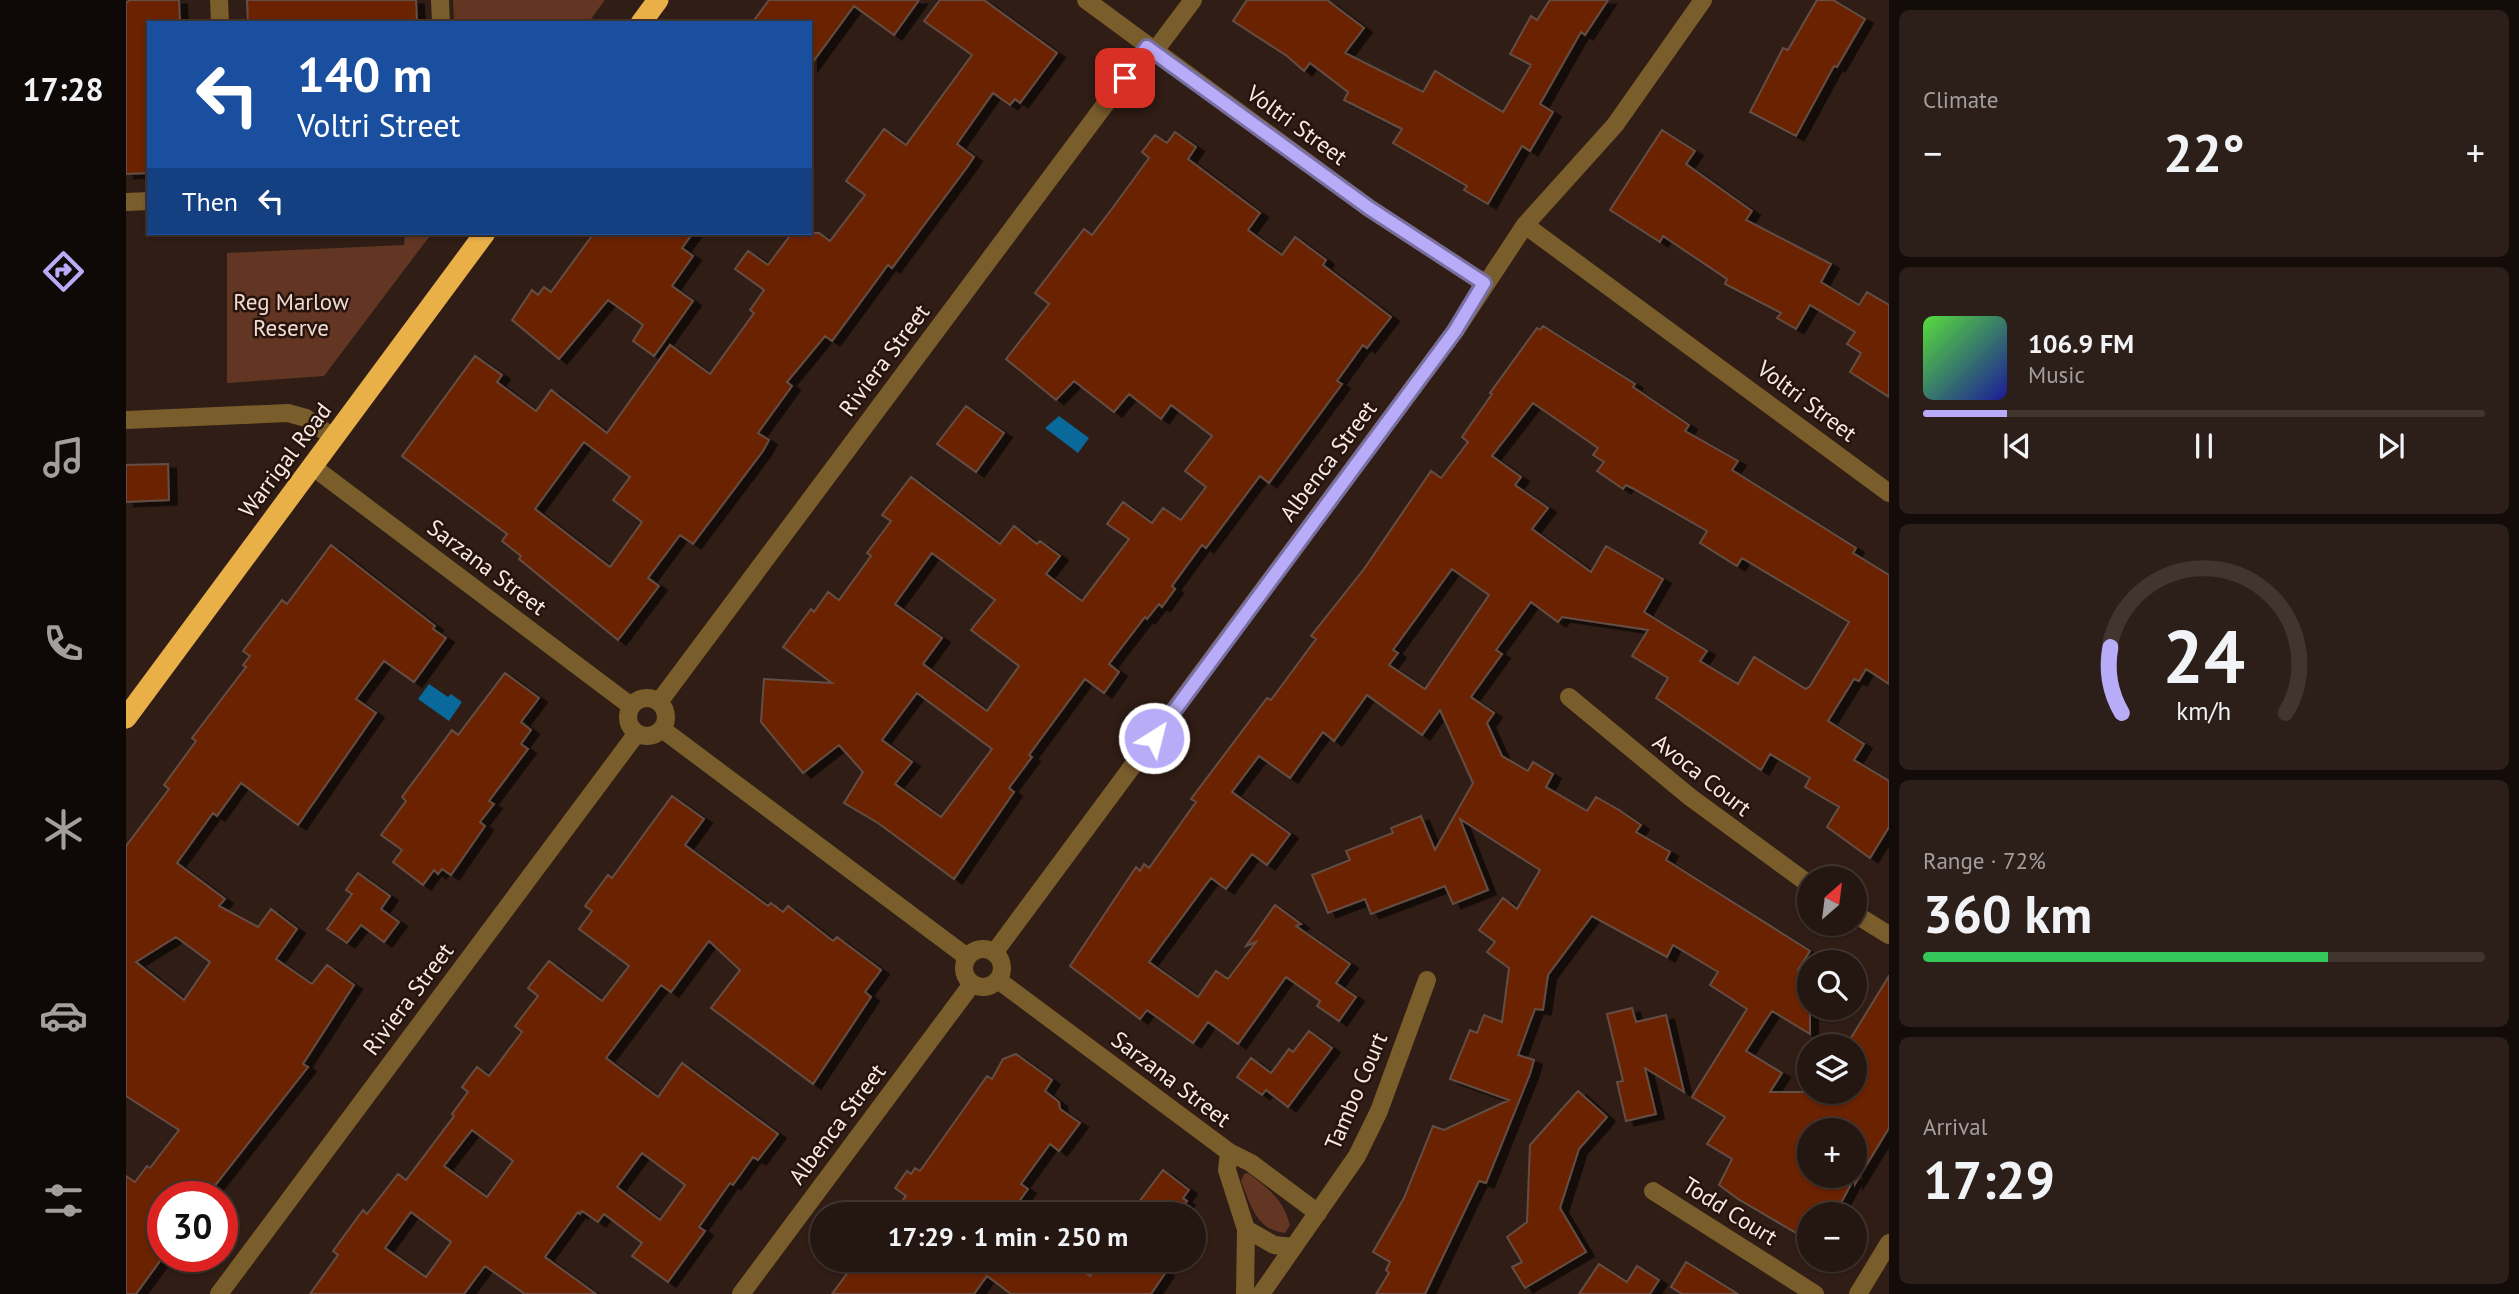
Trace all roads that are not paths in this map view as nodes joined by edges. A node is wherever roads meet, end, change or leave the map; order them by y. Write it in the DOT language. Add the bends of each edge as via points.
graph roads {
  1 [pos="219,0"];
  2 [pos="440,0"];
  3 [pos="658,0"];
  4 [pos="1086,0"];
  5 [pos="1193,0"];
  6 [pos="1703,0"];
  7 [pos="220,21"];
  8 [pos="441,21"];
  9 [pos="643,21"];
  10 [pos="1151,49"];
  11 [pos="147,201"];
  12 [pos="126,202"];
  13 [pos="1525,225"];
  14 [pos="484,235"];
  15 [pos="1484,283"];
  16 [pos="353,413"];
  17 [pos="126,420"];
  18 [pos="313,467"];
  19 [pos="1889,493"];
  20 [pos="1569,697"];
  21 [pos="659,702"];
  22 [pos="631,706"];
  23 [pos="128,713"];
  24 [pos="662,729"];
  25 [pos="637,733"];
  26 [pos="1797,875"];
  27 [pos="1867,921"];
  28 [pos="1889,935"];
  29 [pos="994,953"];
  30 [pos="967,957"];
  31 [pos="998,980"];
  32 [pos="1427,980"];
  33 [pos="972,984"];
  34 [pos="1229,1152"];
  35 [pos="1653,1191"];
  36 [pos="1318,1213"];
  37 [pos="1246,1228"];
  38 [pos="1889,1243"];
  39 [pos="1294,1247"];
  40 [pos="219,1294"];
  41 [pos="741,1294"];
  42 [pos="1245,1294"];
  43 [pos="1261,1294"];
  44 [pos="1815,1294"];
  45 [pos="1858,1294"];
  1 -- 7 [label="street"];
  2 -- 8 [label="street"];
  3 -- 9 [label="highway"];
  4 -- 10 [label="street, Voltri Street"];
  5 -- 10 [label="street, Riviera Street"];
  6 -- 13 [label="street, Albenca Street" via="1615,125"];
  10 -- 15 [label="street, Voltri Street" via="1369,208"];
  10 -- 21 [label="street, Riviera Street"];
  11 -- 12 [label="street"];
  13 -- 15 [label="street, Albenca Street"];
  13 -- 19 [label="street, Voltri Street"];
  14 -- 16 [label="highway, Warrigal Road"];
  15 -- 29 [label="street, Albenca Street" via="1455,331"];
  16 -- 17 [label="street" via="334,438 306,418 288,413"];
  16 -- 18 [label="highway, Warrigal Road"];
  18 -- 22 [label="street, Sarzana Street"];
  18 -- 23 [label="highway, Warrigal Road"];
  20 -- 26 [label="street, Avoca Court" via="1690,797"];
  21 -- 22 [label="street" via="644,698"];
  21 -- 24 [label="street" via="666,718"];
  22 -- 25 [label="street" via="628,720"];
  24 -- 25 [label="street" via="647,736"];
  24 -- 30 [label="street"];
  25 -- 40 [label="street, Riviera Street"];
  27 -- 28 [label="street"];
  29 -- 30 [label="street" via="980,950"];
  29 -- 31 [label="street" via="1002,966"];
  30 -- 33 [label="street" via="964,971"];
  31 -- 33 [label="street" via="988,987"];
  31 -- 34 [label="street, Sarzana Street"];
  32 -- 36 [label="street, Tambo Court" via="1365,1142"];
  33 -- 41 [label="street, Albenca Street"];
  34 -- 36 [label="street, Sarzana Street"];
  34 -- 37 [label="street" via="1227,1170"];
  35 -- 44 [label="street, Todd Court"];
  36 -- 39 [label="street, Tambo Court"];
  37 -- 39 [label="street" via="1274,1245"];
  37 -- 42 [label="street"];
  38 -- 45 [label="street"];
  39 -- 43 [label="street, Tambo Court"];
}
